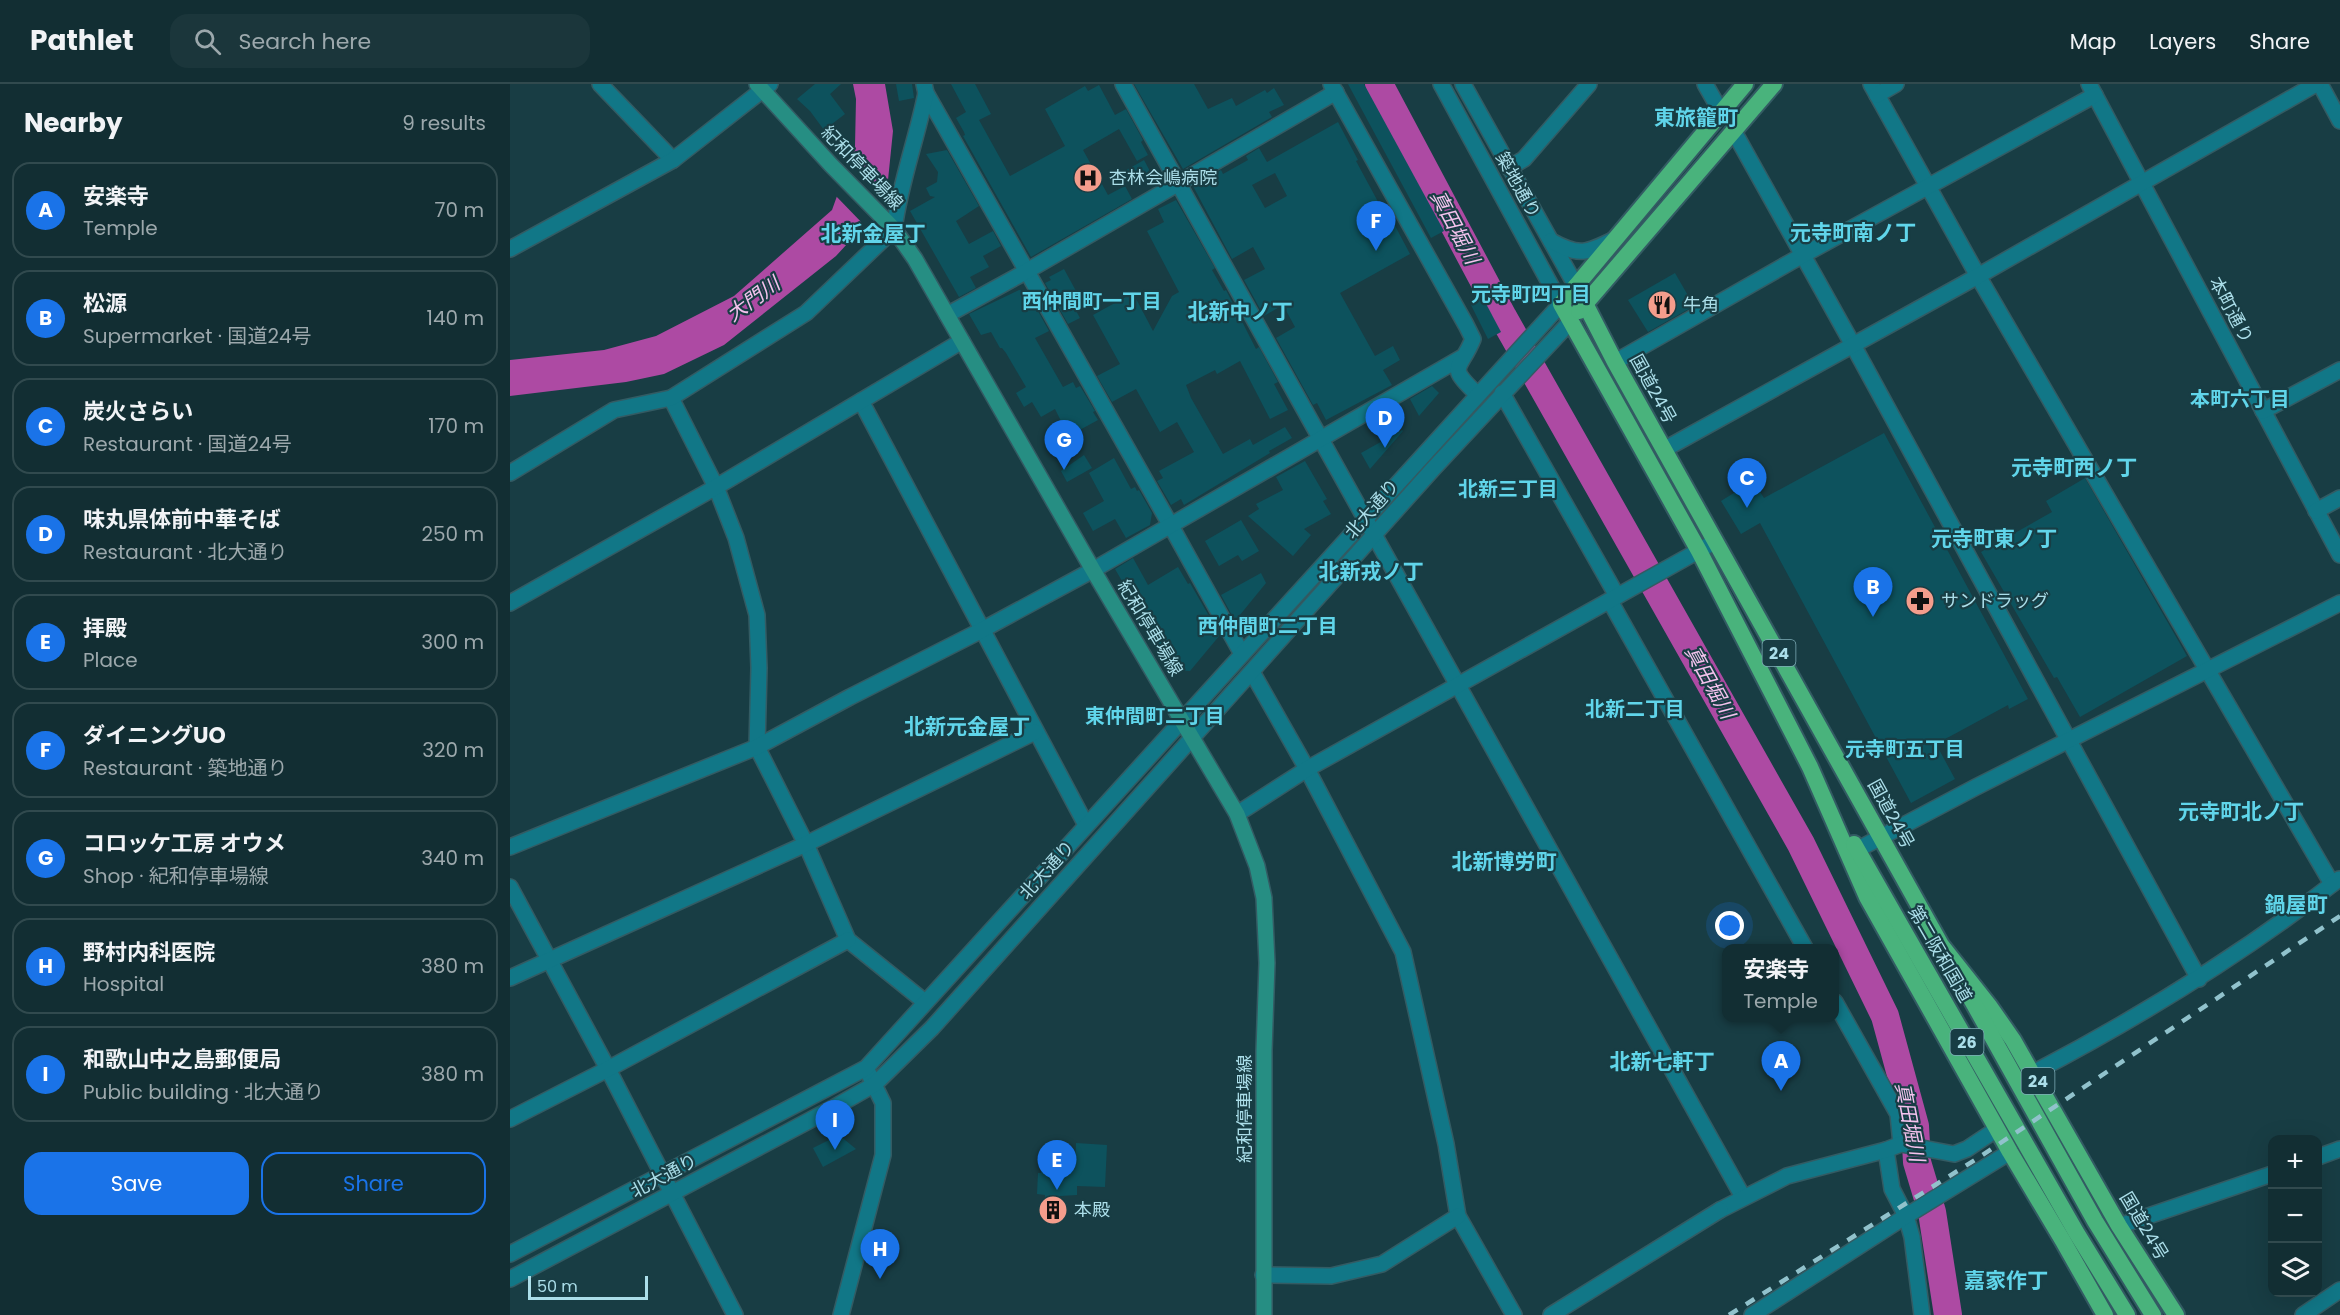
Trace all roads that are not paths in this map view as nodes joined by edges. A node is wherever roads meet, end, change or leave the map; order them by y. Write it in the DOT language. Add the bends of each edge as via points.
graph roads {
  1 [pos="600,84"];
  2 [pos="1123,84"];
  3 [pos="1441,84"];
  4 [pos="1463,84"];
  5 [pos="1589,84"];
  6 [pos="1705,84"];
  7 [pos="1745,84"];
  8 [pos="1774,84"];
  9 [pos="1896,84"];
  10 [pos="2318,84"];
  11 [pos="763,86"];
  12 [pos="925,88"];
  13 [pos="1334,88"];
  14 [pos="1874,89"];
  15 [pos="2092,90"];
  16 [pos="1720,112"];
  17 [pos="2340,121"];
  18 [pos="1733,130"];
  19 [pos="673,160"];
  20 [pos="1509,168"];
  21 [pos="2141,183"];
  22 [pos="1178,184"];
  23 [pos="1927,186"];
  24 [pos="894,229"];
  25 [pos="1618,238"];
  26 [pos="1549,240"];
  27 [pos="510,249"];
  28 [pos="1803,255"];
  29 [pos="1027,271"];
  30 [pos="1978,276"];
  31 [pos="1576,286"];
  32 [pos="1585,303"];
  33 [pos="1561,304"];
  34 [pos="947,315"];
  35 [pos="1571,321"];
  36 [pos="963,341"];
  37 [pos="1853,345"];
  38 [pos="1461,358"];
  39 [pos="1615,362"];
  40 [pos="2340,370"];
  41 [pos="1502,393"];
  42 [pos="1477,394"];
  43 [pos="670,398"];
  44 [pos="861,401"];
  45 [pos="2263,411"];
  46 [pos="1319,438"];
  47 [pos="1665,449"];
  48 [pos="510,473"];
  49 [pos="716,486"];
  50 [pos="2340,498"];
  51 [pos="2316,511"];
  52 [pos="1364,518"];
  53 [pos="1172,526"];
  54 [pos="1374,536"];
  55 [pos="1717,541"];
  56 [pos="1699,551"];
  57 [pos="2340,555"];
  58 [pos="1093,570"];
  59 [pos="1613,598"];
  60 [pos="510,603"];
  61 [pos="2340,603"];
  62 [pos="982,630"];
  63 [pos="1242,654"];
  64 [pos="2208,669"];
  65 [pos="1252,672"];
  66 [pos="1458,684"];
  67 [pos="1181,721"];
  68 [pos="1035,732"];
  69 [pos="1192,739"];
  70 [pos="2068,741"];
  71 [pos="757,747"];
  72 [pos="1307,770"];
  73 [pos="1237,814"];
  74 [pos="1086,825"];
  75 [pos="1881,837"];
  76 [pos="806,844"];
  77 [pos="510,847"];
  78 [pos="1853,852"];
  79 [pos="2336,881"];
  80 [pos="510,887"];
  81 [pos="848,940"];
  82 [pos="1803,944"];
  83 [pos="1941,945"];
  84 [pos="549,960"];
  85 [pos="510,978"];
  86 [pos="2199,978"];
  87 [pos="925,1002"];
  88 [pos="1839,1009"];
  89 [pos="866,1068"];
  90 [pos="608,1069"];
  91 [pos="2033,1073"];
  92 [pos="875,1084"];
  93 [pos="510,1119"];
  94 [pos="1997,1129"];
  95 [pos="1901,1144"];
  96 [pos="2340,1149"];
  97 [pos="1887,1150"];
  98 [pos="2010,1152"];
  99 [pos="2322,1156"];
  100 [pos="661,1174"];
  101 [pos="2268,1175"];
  102 [pos="671,1193"];
  103 [pos="1743,1197"];
  104 [pos="1909,1213"];
  105 [pos="1458,1216"];
  106 [pos="2119,1226"];
  107 [pos="510,1254"];
  108 [pos="1263,1275"];
  109 [pos="510,1279"];
  110 [pos="2340,1290"];
  111 [pos="735,1315"];
  112 [pos="841,1315"];
  113 [pos="1264,1315"];
  114 [pos="1514,1315"];
  115 [pos="1551,1315"];
  116 [pos="1752,1315"];
  117 [pos="1922,1315"];
  118 [pos="2105,1315"];
  119 [pos="2127,1315"];
  120 [pos="2153,1315"];
  121 [pos="2176,1315"];
  122 [pos="2303,1315"];
  1 -- 19 [label="street"];
  2 -- 22 [label="street"];
  3 -- 33 [label="street, 築地通り"];
  4 -- 20 [label="street, 築地通り"];
  5 -- 20 [label="street" via="1524,159"];
  6 -- 16 [label="street"];
  7 -- 16 [label="highway"];
  8 -- 18 [label="highway"];
  9 -- 14 [label="street"];
  10 -- 17 [label="street"];
  10 -- 21 [label="street"];
  11 -- 19 [label="street"];
  11 -- 24 [label="main road, 紀和停車場線" via="831,165"];
  12 -- 24 [label="street"];
  12 -- 29 [label="street"];
  13 -- 22 [label="street"];
  13 -- 38 [label="street" via="1473,339"];
  14 -- 23 [label="street"];
  15 -- 21 [label="street, 本町通り"];
  15 -- 23 [label="street"];
  16 -- 25 [label="highway"];
  18 -- 28 [label="street"];
  18 -- 32 [label="highway"];
  19 -- 27 [label="street"];
  20 -- 26 [label="street, 築地通り"];
  21 -- 30 [label="street"];
  21 -- 45 [label="street, 本町通り"];
  22 -- 29 [label="street"];
  22 -- 46 [label="street"];
  23 -- 28 [label="street"];
  23 -- 30 [label="street"];
  24 -- 34 [label="main road, 紀和停車場線"];
  24 -- 43 [label="street" via="806,313"];
  25 -- 26 [label="street" via="1591,251 1569,251"];
  25 -- 31 [label="highway"];
  26 -- 31 [label="street, 築地通り"];
  28 -- 37 [label="street"];
  28 -- 39 [label="street"];
  29 -- 34 [label="street"];
  29 -- 53 [label="street"];
  30 -- 37 [label="street"];
  30 -- 64 [label="street"];
  31 -- 32 [label="highway, 国道24号 / 24"];
  31 -- 33 [label="highway"];
  32 -- 35 [label="highway"];
  32 -- 39 [label="highway, 国道24号 / 24"];
  33 -- 35 [label="highway, 24"];
  33 -- 42 [label="street, 北大通り"];
  34 -- 36 [label="main road, 紀和停車場線"];
  35 -- 41 [label="street, 北大通り"];
  35 -- 56 [label="highway, 24"];
  36 -- 44 [label="street"];
  36 -- 58 [label="main road, 紀和停車場線"];
  37 -- 47 [label="street"];
  37 -- 70 [label="street"];
  38 -- 42 [label="street" via="1460,378"];
  38 -- 46 [label="street"];
  39 -- 47 [label="highway, 国道24号 / 24"];
  40 -- 45 [label="street"];
  41 -- 54 [label="street, 北大通り"];
  41 -- 59 [label="street"];
  42 -- 52 [label="street, 北大通り"];
  43 -- 48 [label="street" via="614,410"];
  43 -- 49 [label="street"];
  44 -- 49 [label="street"];
  44 -- 62 [label="street"];
  45 -- 51 [label="street, 本町通り"];
  46 -- 52 [label="street"];
  46 -- 53 [label="street"];
  47 -- 55 [label="highway, 国道24号 / 24"];
  49 -- 60 [label="street"];
  49 -- 71 [label="street" via="736,538 757,615"];
  50 -- 51 [label="street"];
  51 -- 57 [label="street, 本町通り"];
  52 -- 54 [label="street"];
  52 -- 63 [label="street, 北大通り"];
  53 -- 58 [label="street"];
  53 -- 63 [label="street"];
  54 -- 65 [label="street, 北大通り"];
  54 -- 66 [label="street"];
  55 -- 56 [label="street"];
  55 -- 75 [label="highway, 国道24号 / 24"];
  56 -- 59 [label="street"];
  56 -- 78 [label="highway, 24"];
  58 -- 62 [label="street"];
  58 -- 67 [label="main road, 紀和停車場線"];
  59 -- 66 [label="street"];
  59 -- 82 [label="street"];
  61 -- 64 [label="street"];
  62 -- 68 [label="street"];
  62 -- 71 [label="street"];
  63 -- 67 [label="street, 北大通り"];
  64 -- 70 [label="street"];
  64 -- 79 [label="street"];
  65 -- 69 [label="street, 北大通り"];
  65 -- 72 [label="street"];
  66 -- 72 [label="street"];
  66 -- 103 [label="street"];
  67 -- 69 [label="main road, 紀和停車場線"];
  67 -- 74 [label="street, 北大通り"];
  68 -- 74 [label="street"];
  68 -- 76 [label="street"];
  69 -- 73 [label="main road, 紀和停車場線"];
  69 -- 92 [label="street, 北大通り" via="933,1028"];
  70 -- 75 [label="street"];
  70 -- 86 [label="street"];
  71 -- 76 [label="street"];
  71 -- 77 [label="street"];
  72 -- 73 [label="street"];
  72 -- 105 [label="street" via="1403,952"];
  73 -- 108 [label="main road, 紀和停車場線" via="1257,866 1264,898 1267,963"];
  74 -- 87 [label="street, 北大通り"];
  75 -- 78 [label="street"];
  75 -- 83 [label="highway, 国道24号 / 24"];
  76 -- 81 [label="street"];
  76 -- 84 [label="street"];
  78 -- 94 [label="highway, 24" via="1867,897"];
  78 -- 119 [label="highway, 第二阪和国道 / 26"];
  79 -- 86 [label="street"];
  80 -- 84 [label="street"];
  81 -- 87 [label="street"];
  81 -- 90 [label="street"];
  83 -- 91 [label="highway, 国道24号 / 24" via="1990,1006"];
  83 -- 120 [label="highway, 第二阪和国道 / 26" via="2095,1221"];
  84 -- 85 [label="street"];
  84 -- 90 [label="street"];
  86 -- 91 [label="street"];
  87 -- 89 [label="street, 北大通り"];
  88 -- 95 [label="street" via="1898,1114"];
  89 -- 92 [label="street"];
  89 -- 100 [label="street, 北大通り"];
  90 -- 93 [label="street"];
  90 -- 100 [label="street"];
  91 -- 106 [label="highway, 国道24号 / 24"];
  92 -- 102 [label="street, 北大通り"];
  92 -- 112 [label="street" via="883,1103 883,1155"];
  94 -- 95 [label="street" via="1954,1154"];
  94 -- 98 [label="highway, 24"];
  95 -- 97 [label="street"];
  96 -- 99 [label="street"];
  97 -- 103 [label="street" via="1787,1176"];
  97 -- 104 [label="street" via="1892,1189"];
  98 -- 104 [label="street"];
  98 -- 118 [label="highway, 24"];
  100 -- 102 [label="street"];
  100 -- 107 [label="street, 北大通り"];
  101 -- 106 [label="street"];
  102 -- 109 [label="street, 北大通り"];
  102 -- 111 [label="street"];
  103 -- 115 [label="street"];
  104 -- 116 [label="street"];
  104 -- 117 [label="street"];
  105 -- 108 [label="street" via="1382,1264 1331,1276"];
  105 -- 114 [label="street"];
  106 -- 121 [label="highway, 国道24号 / 24"];
  108 -- 113 [label="main road, 紀和停車場線"];
  110 -- 122 [label="street"];
}
